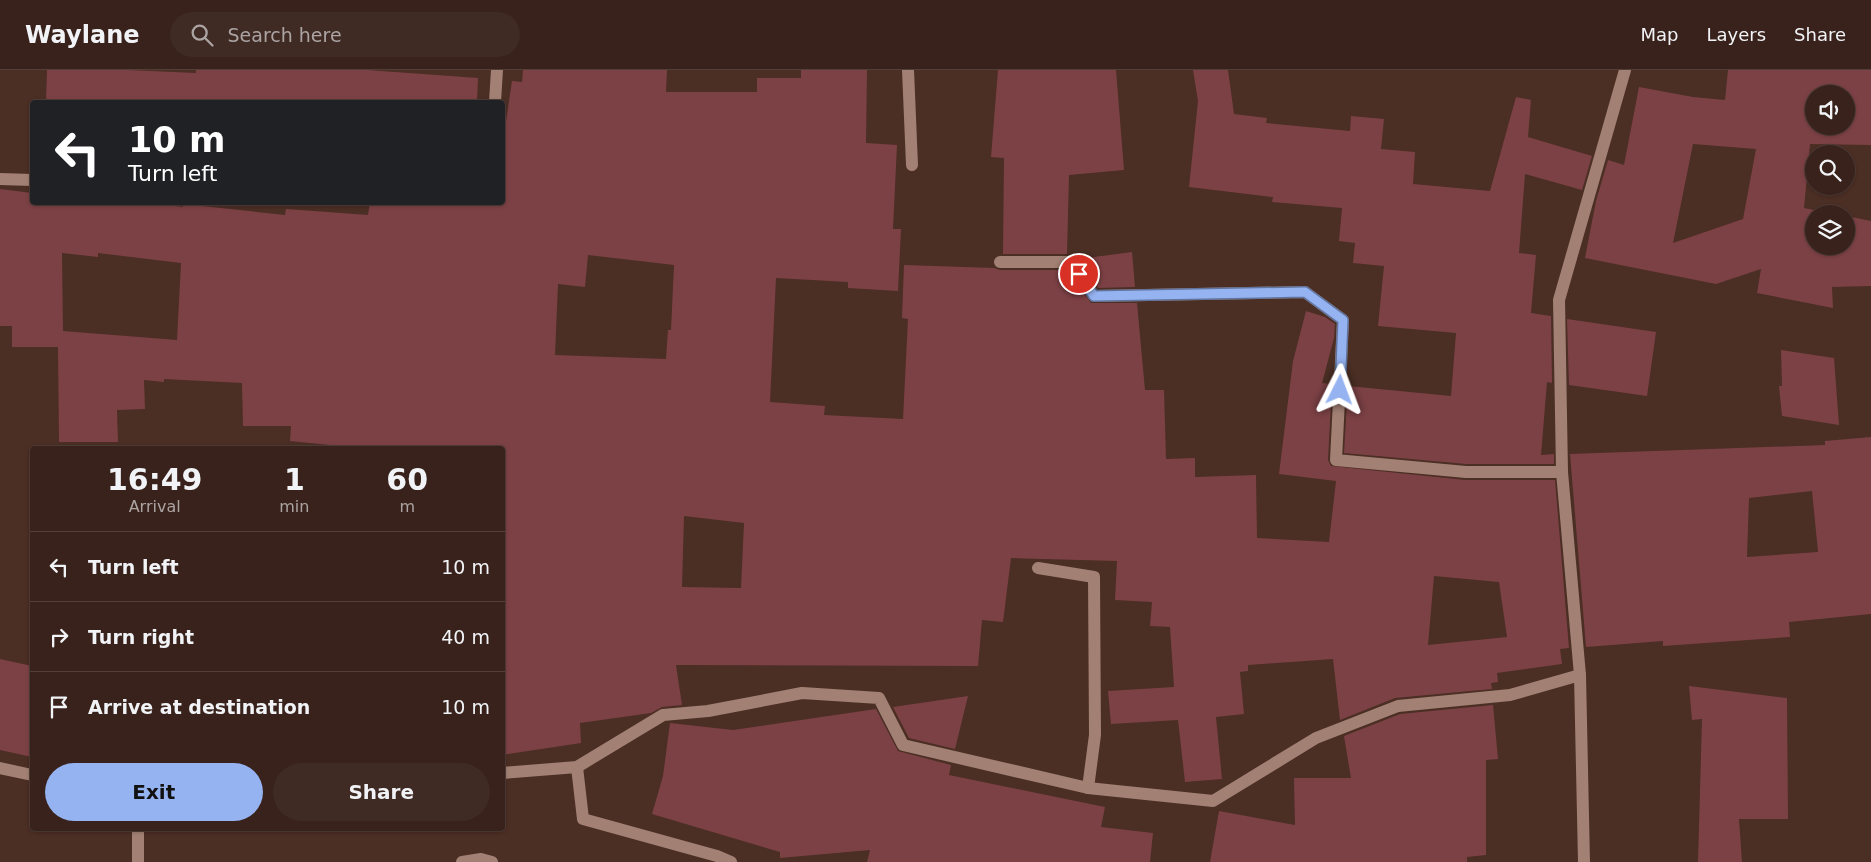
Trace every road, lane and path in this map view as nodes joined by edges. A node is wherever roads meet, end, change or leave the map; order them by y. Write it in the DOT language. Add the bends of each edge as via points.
graph roads {
  1 [pos="497,70"];
  2 [pos="908,70"];
  3 [pos="1625,70"];
  4 [pos="495,100"];
  5 [pos="912,165"];
  6 [pos="0,179"];
  7 [pos="30,180"];
  8 [pos="1000,262"];
  9 [pos="1562,472"];
  10 [pos="1038,568"];
  11 [pos="1580,675"];
  12 [pos="577,767"];
  13 [pos="0,768"];
  14 [pos="505,773"];
  15 [pos="30,775"];
  16 [pos="1088,788"];
  17 [pos="138,831"];
  18 [pos="138,862"];
  19 [pos="462,862"];
  20 [pos="492,862"];
  21 [pos="731,862"];
  22 [pos="1584,862"];
  1 -- 4 [label="street"];
  2 -- 5 [label="street"];
  3 -- 9 [label="street" via="1559,300"];
  6 -- 7 [label="street"];
  8 -- 9 [label="street" via="1071,262 1094,296 1305,292 1343,320 1336,460 1466,472"];
  9 -- 11 [label="street"];
  10 -- 16 [label="street" via="1094,577 1095,734"];
  11 -- 16 [label="street" via="1510,695 1398,706 1316,738 1212,801"];
  11 -- 22 [label="street"];
  12 -- 14 [label="street"];
  12 -- 16 [label="street" via="663,716 802,694 879,698 903,745"];
  12 -- 21 [label="street" via="583,819"];
  13 -- 15 [label="street"];
  17 -- 18 [label="street"];
  19 -- 20 [label="street" via="481,859"];
}
